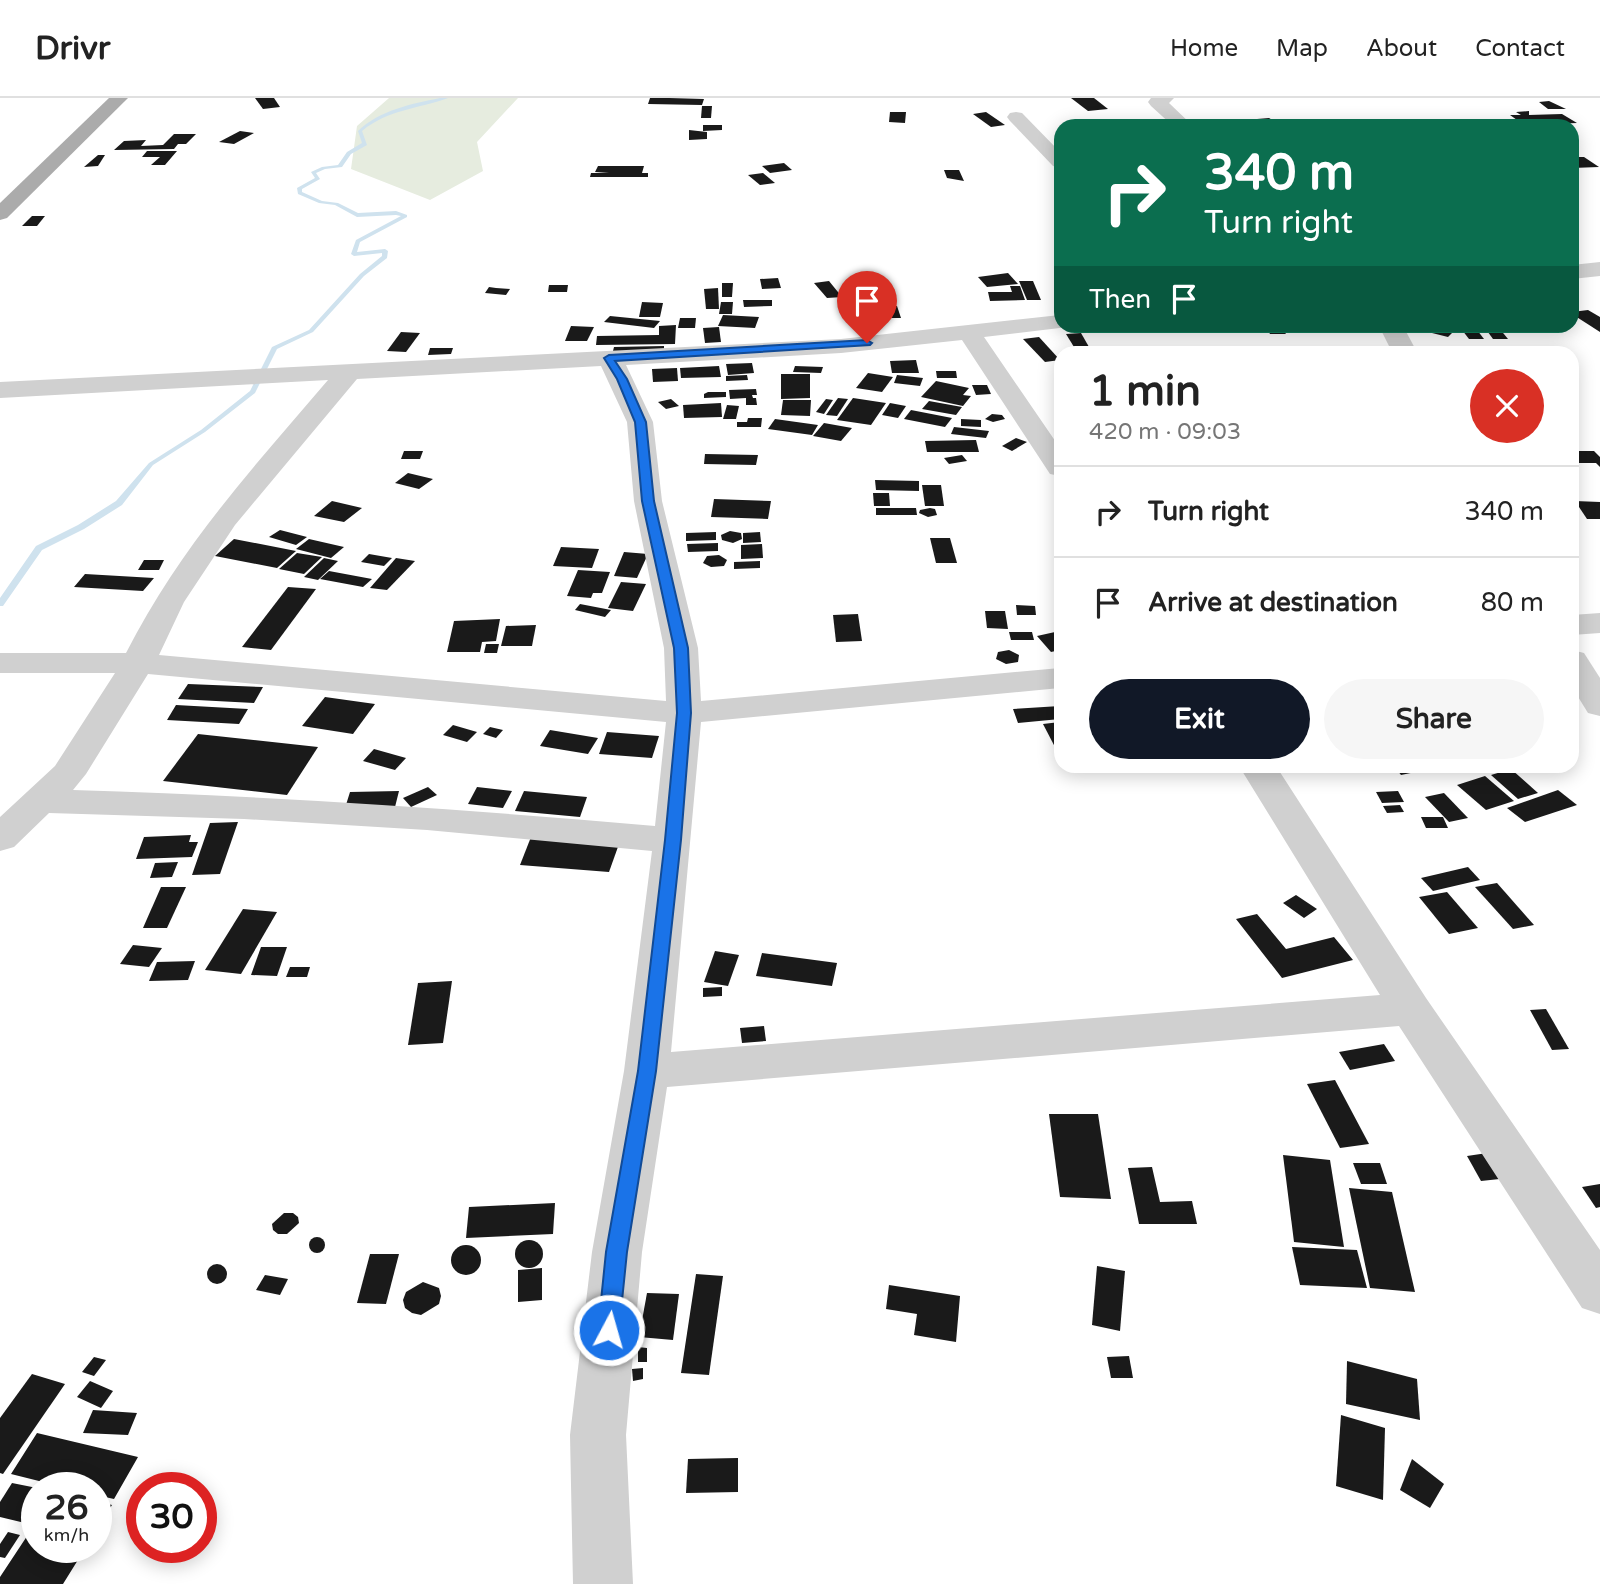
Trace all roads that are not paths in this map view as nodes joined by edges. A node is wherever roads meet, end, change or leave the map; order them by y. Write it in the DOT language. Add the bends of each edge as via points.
graph roads {
  1 [pos="119,98"];
  2 [pos="1165,98"];
  3 [pos="1016,117"];
  4 [pos="1176,119"];
  5 [pos="1054,156"];
  6 [pos="0,214"];
  7 [pos="1600,269"];
  8 [pos="1579,271"];
  9 [pos="1054,323"];
  10 [pos="968,331"];
  11 [pos="609,358"];
  12 [pos="350,371"];
  13 [pos="0,390"];
  14 [pos="1054,459"];
  15 [pos="1600,623"];
  16 [pos="1579,624"];
  17 [pos="0,663"];
  18 [pos="138,663"];
  19 [pos="1579,672"];
  20 [pos="1054,679"];
  21 [pos="1600,706"];
  22 [pos="684,713"];
  23 [pos="1261,773"];
  24 [pos="41,801"];
  25 [pos="0,838"];
  26 [pos="673,840"];
  27 [pos="1411,1009"];
  28 [pos="647,1071"];
  29 [pos="1600,1292"];
  30 [pos="603,1584"];
  1 -- 6 [label="main road"];
  2 -- 4 [label="street" via="1157,102"];
  3 -- 5 [label="street"];
  7 -- 8 [label="street"];
  9 -- 10 [label="street"];
  10 -- 11 [label="street" via="841,346"];
  10 -- 14 [label="street"];
  11 -- 12 [label="street"];
  11 -- 22 [label="street" via="640,422 648,501 681,648"];
  12 -- 13 [label="street"];
  12 -- 18 [label="street" via="224,520 168,601"];
  15 -- 16 [label="street"];
  17 -- 18 [label="street"];
  18 -- 22 [label="street"];
  18 -- 24 [label="street" via="68,774"];
  19 -- 21 [label="street"];
  20 -- 22 [label="street"];
  22 -- 26 [label="street"];
  23 -- 27 [label="street"];
  24 -- 25 [label="street"];
  24 -- 26 [label="street" via="270,808"];
  26 -- 28 [label="street"];
  27 -- 28 [label="street"];
  27 -- 29 [label="street"];
  28 -- 30 [label="street" via="617,1252 598,1435"];
}
